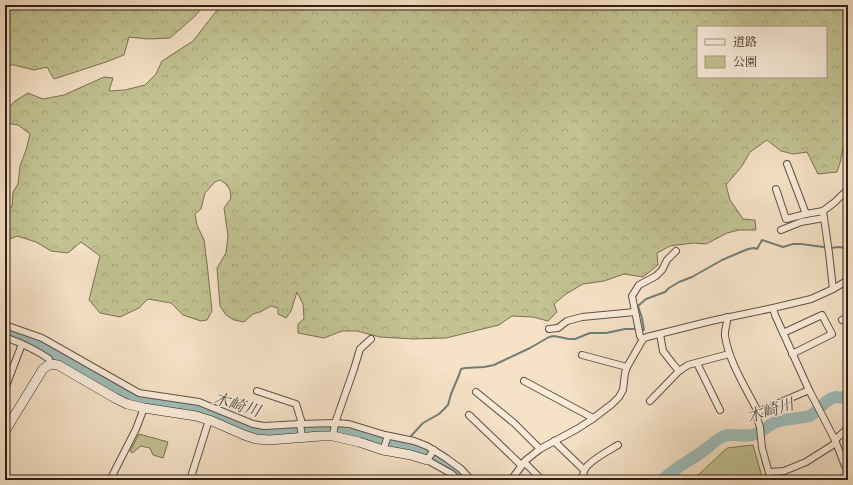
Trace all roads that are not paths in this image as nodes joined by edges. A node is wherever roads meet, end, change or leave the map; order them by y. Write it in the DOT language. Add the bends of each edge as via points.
graph roads {
  1 [pos="787,164"];
  2 [pos="776,189"];
  3 [pos="848,190"];
  4 [pos="806,214"];
  5 [pos="823,214"];
  6 [pos="781,230"];
  7 [pos="676,251"];
  8 [pos="847,283"];
  9 [pos="833,289"];
  10 [pos="773,308"];
  11 [pos="635,312"];
  12 [pos="726,317"];
  13 [pos="848,317"];
  14 [pos="842,320"];
  15 [pos="5,325"];
  16 [pos="549,329"];
  17 [pos="783,333"];
  18 [pos="660,334"];
  19 [pos="5,337"];
  20 [pos="371,339"];
  21 [pos="644,340"];
  22 [pos="22,344"];
  23 [pos="729,354"];
  24 [pos="792,354"];
  25 [pos="582,355"];
  26 [pos="697,363"];
  27 [pos="50,364"];
  28 [pos="627,367"];
  29 [pos="679,371"];
  30 [pos="524,380"];
  31 [pos="6,386"];
  32 [pos="809,390"];
  33 [pos="257,391"];
  34 [pos="476,392"];
  35 [pos="650,401"];
  36 [pos="144,408"];
  37 [pos="720,410"];
  38 [pos="758,412"];
  39 [pos="469,415"];
  40 [pos="593,418"];
  41 [pos="208,420"];
  42 [pos="335,423"];
  43 [pos="300,424"];
  44 [pos="848,428"];
  45 [pos="5,431"];
  46 [pos="333,436"];
  47 [pos="388,436"];
  48 [pos="302,438"];
  49 [pos="554,441"];
  50 [pos="835,442"];
  51 [pos="618,445"];
  52 [pos="540,449"];
  53 [pos="384,450"];
  54 [pos="434,450"];
  55 [pos="427,460"];
  56 [pos="523,464"];
  57 [pos="848,469"];
  58 [pos="584,470"];
  59 [pos="769,472"];
  60 [pos="110,480"];
  61 [pos="190,480"];
  62 [pos="458,480"];
  63 [pos="471,480"];
  64 [pos="511,480"];
  65 [pos="542,480"];
  66 [pos="579,480"];
  67 [pos="771,480"];
  1 -- 4 [label="street"];
  2 -- 4 [label="street" via="786,219"];
  3 -- 5 [label="street"];
  4 -- 5 [label="street"];
  5 -- 6 [label="street"];
  5 -- 9 [label="street"];
  7 -- 11 [label="street" via="656,276 639,285 632,296"];
  8 -- 9 [label="street"];
  9 -- 10 [label="street"];
  10 -- 12 [label="street"];
  10 -- 17 [label="street"];
  11 -- 16 [label="street" via="582,317 567,321 558,328"];
  11 -- 21 [label="street" via="640,336"];
  12 -- 18 [label="street"];
  12 -- 23 [label="street" via="724,334"];
  13 -- 14 [label="street"];
  15 -- 43 [label="street" via="42,338 139,393 199,402 253,424"];
  17 -- 24 [label="street"];
  17 -- 24 [label="street" via="822,315 832,334"];
  18 -- 21 [label="street"];
  18 -- 29 [label="street" via="663,351"];
  19 -- 22 [label="street"];
  20 -- 42 [label="street" via="360,349"];
  21 -- 28 [label="street"];
  22 -- 27 [label="street" via="40,352 49,359"];
  22 -- 31 [label="street"];
  23 -- 26 [label="street"];
  23 -- 38 [label="street"];
  24 -- 32 [label="street"];
  25 -- 28 [label="street"];
  26 -- 29 [label="street"];
  26 -- 37 [label="street"];
  27 -- 36 [label="street" via="58,364 114,398"];
  27 -- 45 [label="street" via="42,369"];
  28 -- 40 [label="street" via="619,397"];
  29 -- 35 [label="street"];
  30 -- 40 [label="street"];
  32 -- 38 [label="street"];
  32 -- 50 [label="street"];
  33 -- 43 [label="street" via="296,404"];
  34 -- 52 [label="street" via="514,422"];
  36 -- 41 [label="street"];
  36 -- 60 [label="street"];
  38 -- 59 [label="street" via="762,448"];
  39 -- 56 [label="street"];
  40 -- 49 [label="street"];
  41 -- 48 [label="street" via="256,438"];
  41 -- 61 [label="street"];
  42 -- 43 [label="street"];
  42 -- 46 [label="street"];
  42 -- 47 [label="street" via="348,424"];
  43 -- 48 [label="street"];
  44 -- 50 [label="street"];
  46 -- 48 [label="street"];
  46 -- 53 [label="street"];
  47 -- 53 [label="street"];
  47 -- 54 [label="street" via="414,441"];
  49 -- 52 [label="street"];
  49 -- 58 [label="street"];
  50 -- 57 [label="street"];
  50 -- 59 [label="street" via="806,462 784,471"];
  51 -- 58 [label="street"];
  52 -- 56 [label="street"];
  53 -- 55 [label="street"];
  54 -- 55 [label="street"];
  54 -- 63 [label="street" via="461,469"];
  55 -- 62 [label="street"];
  56 -- 64 [label="street"];
  56 -- 65 [label="street"];
  58 -- 66 [label="street" via="584,476"];
  59 -- 67 [label="street"];
}
